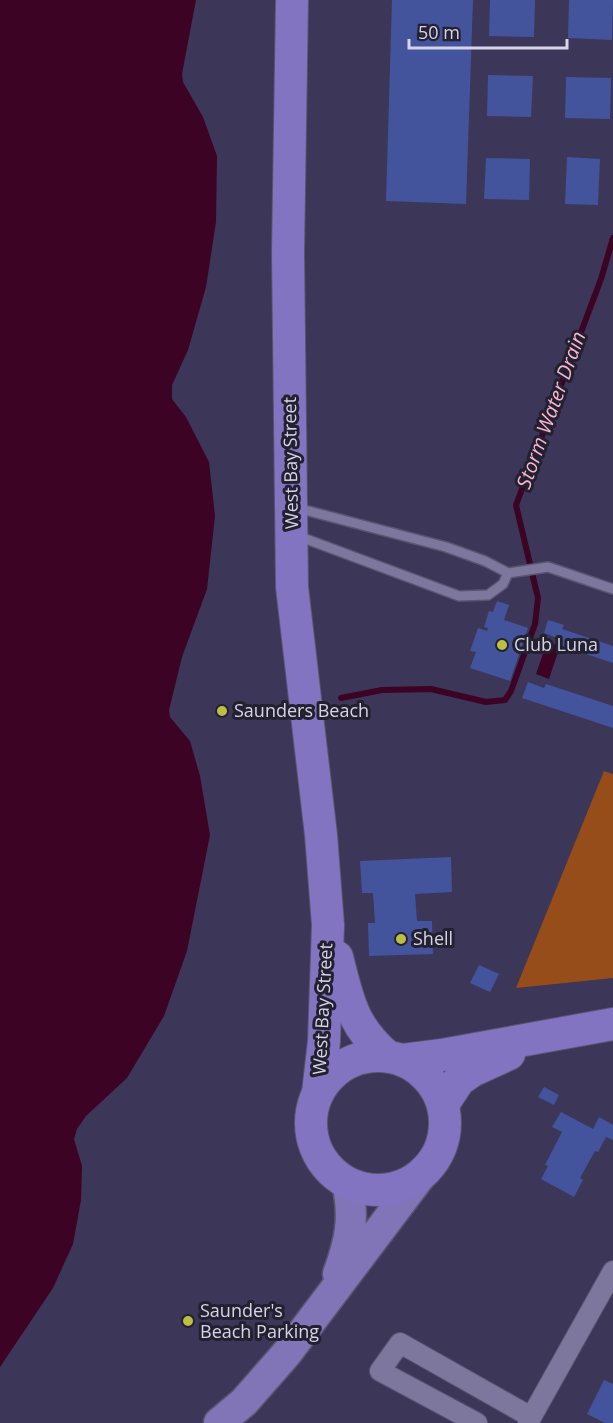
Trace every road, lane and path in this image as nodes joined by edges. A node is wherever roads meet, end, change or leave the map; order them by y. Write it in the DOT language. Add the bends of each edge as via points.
graph roads {
  1 [pos="292,0"];
  2 [pos="291,520"];
  3 [pos="508,573"];
  4 [pos="613,589"];
  5 [pos="328,925"];
  6 [pos="613,1024"];
  7 [pos="569,1031"];
  8 [pos="395,1058"];
  9 [pos="318,1093"];
  10 [pos="442,1104"];
  11 [pos="422,1174"];
  12 [pos="347,1183"];
  13 [pos="613,1271"];
  14 [pos="329,1299"];
  15 [pos="529,1420"];
  16 [pos="219,1423"];
  17 [pos="477,1423"];
  1 -- 2 [label="highway, West Bay Street" via="288,253"];
  2 -- 3 [label="lane" via="446,547"];
  2 -- 3 [label="lane" via="459,596 488,595"];
  2 -- 5 [label="highway, West Bay Street" via="292,587"];
  3 -- 4 [label="lane" via="548,567"];
  5 -- 8 [label="highway, West Bay Street" via="349,1005 358,1024 370,1042"];
  5 -- 9 [label="highway, West Bay Street"];
  6 -- 7 [label="highway"];
  7 -- 8 [label="highway" via="442,1055"];
  7 -- 10 [label="highway" via="472,1071 459,1080"];
  8 -- 9 [label="highway, West Bay Street" via="359,1058 325,1081"];
  8 -- 10 [label="highway, West Bay Street" via="423,1073"];
  9 -- 12 [label="highway, West Bay Street" via="311,1114 312,1139 323,1163"];
  10 -- 11 [label="highway, West Bay Street" via="442,1142"];
  11 -- 12 [label="highway, West Bay Street" via="394,1189 378,1191"];
  11 -- 14 [label="main road, West Bay Street"];
  12 -- 14 [label="main road, West Bay Street" via="352,1221"];
  13 -- 15 [label="street"];
  14 -- 16 [label="main road, West Bay Street" via="244,1402"];
  15 -- 17 [label="street" via="400,1343 380,1371"];
}
